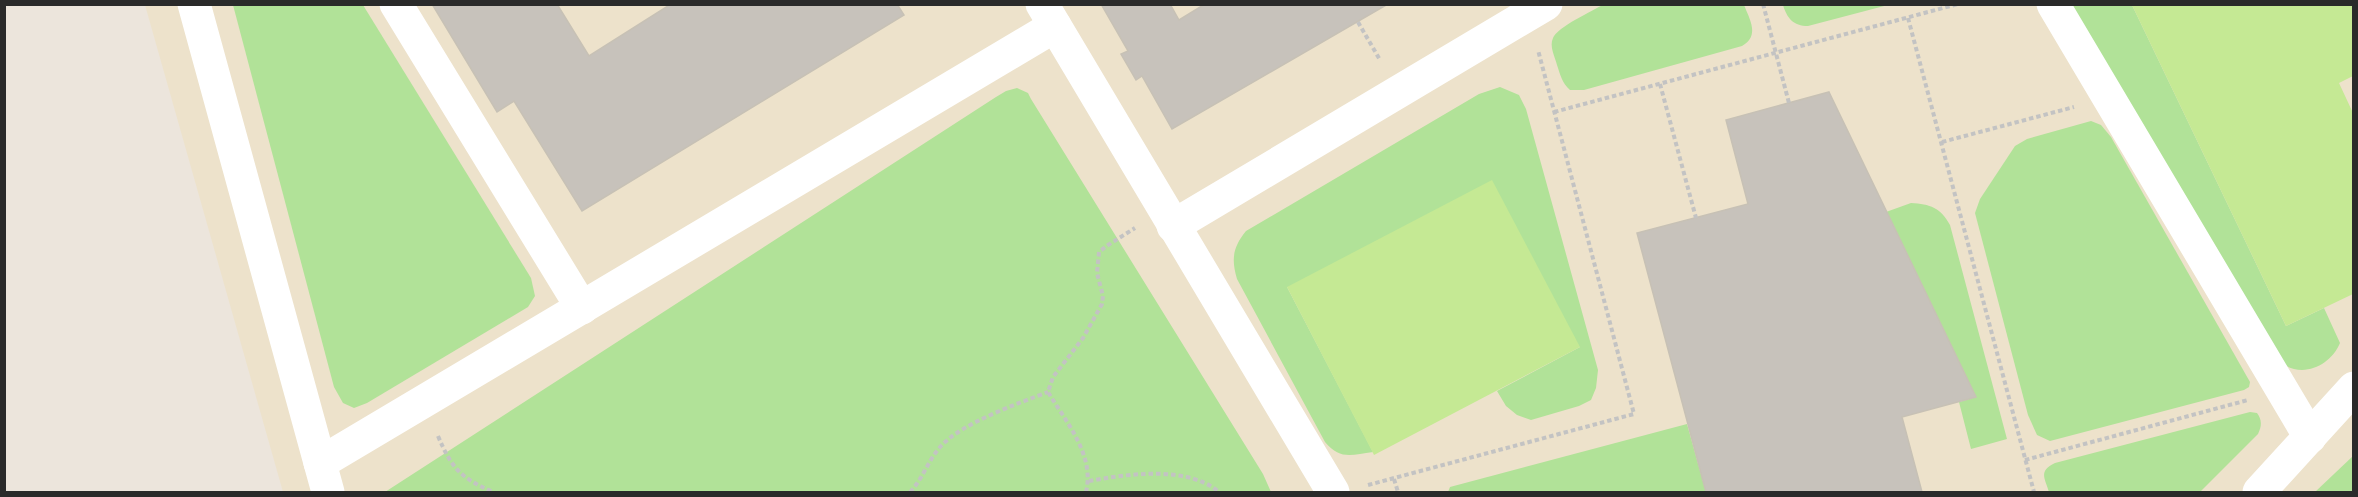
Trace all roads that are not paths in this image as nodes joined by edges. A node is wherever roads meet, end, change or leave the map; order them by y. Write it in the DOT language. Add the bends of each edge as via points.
graph roads {
  1 [pos="194,4"];
  2 [pos="396,4"];
  3 [pos="2053,4"];
  4 [pos="1540,8"];
  5 [pos="1048,15"];
  6 [pos="1169,218"];
  7 [pos="582,308"];
  8 [pos="2354,388"];
  9 [pos="2310,437"];
  10 [pos="324,478"];
  11 [pos="1348,490"];
  12 [pos="2259,492"];
  1 -- 10 [label="lane"];
  2 -- 7 [label="lane"];
  3 -- 9 [label="lane"];
  4 -- 6 [label="lane" via="1398,92"];
  5 -- 6 [label="lane"];
  5 -- 7 [label="lane"];
  6 -- 11 [label="lane"];
  7 -- 10 [label="lane" via="425,401"];
  8 -- 9 [label="lane"];
  9 -- 12 [label="lane"];
}
